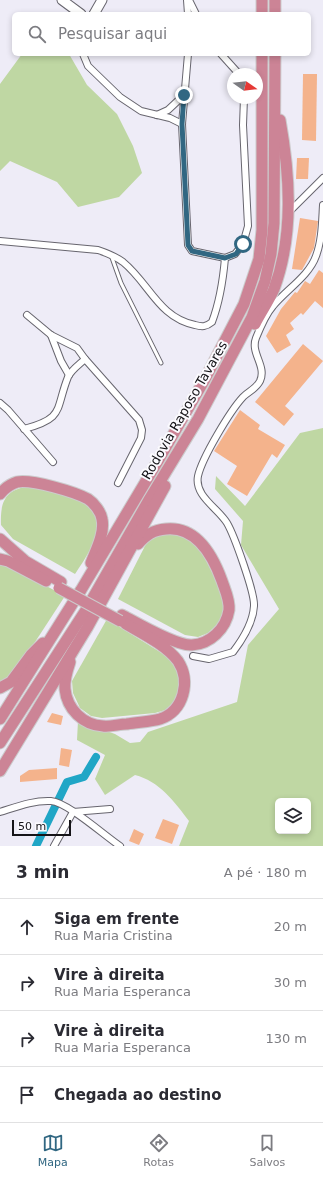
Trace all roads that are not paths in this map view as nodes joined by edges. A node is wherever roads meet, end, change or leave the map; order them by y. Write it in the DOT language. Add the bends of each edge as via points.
graph roads {
  1 [pos="62,0"];
  2 [pos="102,0"];
  3 [pos="188,0"];
  4 [pos="262,0"];
  5 [pos="275,0"];
  6 [pos="78,12"];
  7 [pos="95,12"];
  8 [pos="188,12"];
  9 [pos="195,12"];
  10 [pos="262,12"];
  11 [pos="275,12"];
  12 [pos="84,56"];
  13 [pos="188,56"];
  14 [pos="224,56"];
  15 [pos="262,56"];
  16 [pos="274,56"];
  17 [pos="234,68"];
  18 [pos="274,90"];
  19 [pos="184,95"];
  20 [pos="244,104"];
  21 [pos="157,115"];
  22 [pos="182,124"];
  23 [pos="323,178"];
  24 [pos="323,205"];
  25 [pos="288,213"];
  26 [pos="0,241"];
  27 [pos="110,253"];
  28 [pos="225,258"];
  29 [pos="27,315"];
  30 [pos="51,335"];
  31 [pos="85,359"];
  32 [pos="161,363"];
  33 [pos="225,371"];
  34 [pos="69,375"];
  35 [pos="0,403"];
  36 [pos="198,419"];
  37 [pos="24,429"];
  38 [pos="53,462"];
  39 [pos="118,483"];
  40 [pos="0,494"];
  41 [pos="0,539"];
  42 [pos="0,546"];
  43 [pos="127,557"];
  44 [pos="3,559"];
  45 [pos="25,561"];
  46 [pos="60,585"];
  47 [pos="81,590"];
  48 [pos="121,618"];
  49 [pos="53,636"];
  50 [pos="72,652"];
  51 [pos="193,656"];
  52 [pos="11,682"];
  53 [pos="52,684"];
  54 [pos="0,688"];
  55 [pos="0,699"];
  56 [pos="0,719"];
  57 [pos="0,743"];
  58 [pos="0,756"];
  59 [pos="0,771"];
  60 [pos="110,809"];
  61 [pos="0,812"];
  62 [pos="73,812"];
  63 [pos="54,846"];
  64 [pos="120,846"];
  1 -- 6 [label="main road"];
  2 -- 7 [label="main road"];
  3 -- 8 [label="street"];
  3 -- 9 [label="street"];
  4 -- 10 [label="highway"];
  5 -- 11 [label="highway"];
  12 -- 21 [label="street" via="88,66 120,97 141,111"];
  13 -- 19 [label="street"];
  14 -- 17 [label="street"];
  15 -- 47 [label="highway, Rodovia Raposo Tavares" via="263,197 259,259 244,304 165,449"];
  16 -- 18 [label="highway, Rodovia Raposo Tavares"];
  18 -- 25 [label="highway" via="288,176"];
  18 -- 33 [label="highway, Rodovia Raposo Tavares" via="275,180 271,254 252,317"];
  19 -- 21 [label="street" via="168,110"];
  19 -- 22 [label="street"];
  20 -- 28 [label="street" via="248,226 243,244 236,254"];
  21 -- 22 [label="street"];
  22 -- 28 [label="street" via="188,245 192,251"];
  23 -- 25 [label="street"];
  24 -- 51 [label="street" via="316,257 272,307 255,339 254,350 262,374 260,381 229,414 198,476 198,487 226,522 237,546 254,605 249,626 233,652 209,659"];
  25 -- 33 [label="highway" via="282,263 274,290 239,355"];
  26 -- 27 [label="street"];
  27 -- 28 [label="street" via="124,262 168,314 182,323 202,327 212,322 218,308"];
  27 -- 32 [label="lane" via="121,283"];
  29 -- 30 [label="street"];
  30 -- 31 [label="street" via="77,348"];
  30 -- 34 [label="street"];
  31 -- 34 [label="street"];
  31 -- 39 [label="street" via="139,420 142,430"];
  33 -- 36 [label="highway, Rodovia Raposo Tavares"];
  34 -- 37 [label="street" via="59,410 49,420"];
  35 -- 37 [label="street"];
  36 -- 43 [label="highway"];
  36 -- 57 [label="highway, Rodovia Raposo Tavares" via="68,640"];
  37 -- 38 [label="street"];
  40 -- 47 [label="highway" via="17,482 30,482 75,494 89,500 98,509 103,530"];
  41 -- 45 [label="highway"];
  42 -- 45 [label="main road"];
  43 -- 48 [label="highway" via="145,536 155,530 174,528 191,534 213,560 228,598 229,611 223,628 209,640 191,645 175,641"];
  43 -- 50 [label="highway"];
  44 -- 46 [label="highway"];
  45 -- 46 [label="highway"];
  46 -- 48 [label="highway, bridge"];
  47 -- 49 [label="highway, Rodovia Raposo Tavares"];
  48 -- 50 [label="highway" via="168,652 182,668 185,676 182,699 171,713 152,721 103,726 82,720 68,701 65,688"];
  49 -- 52 [label="highway" via="36,650"];
  49 -- 56 [label="highway, Rodovia Raposo Tavares"];
  50 -- 53 [label="highway"];
  52 -- 54 [label="highway"];
  52 -- 55 [label="highway"];
  53 -- 58 [label="highway"];
  53 -- 59 [label="highway"];
  60 -- 62 [label="street"];
  61 -- 62 [label="street" via="52,801"];
  62 -- 63 [label="street"];
  62 -- 64 [label="street"];
}
